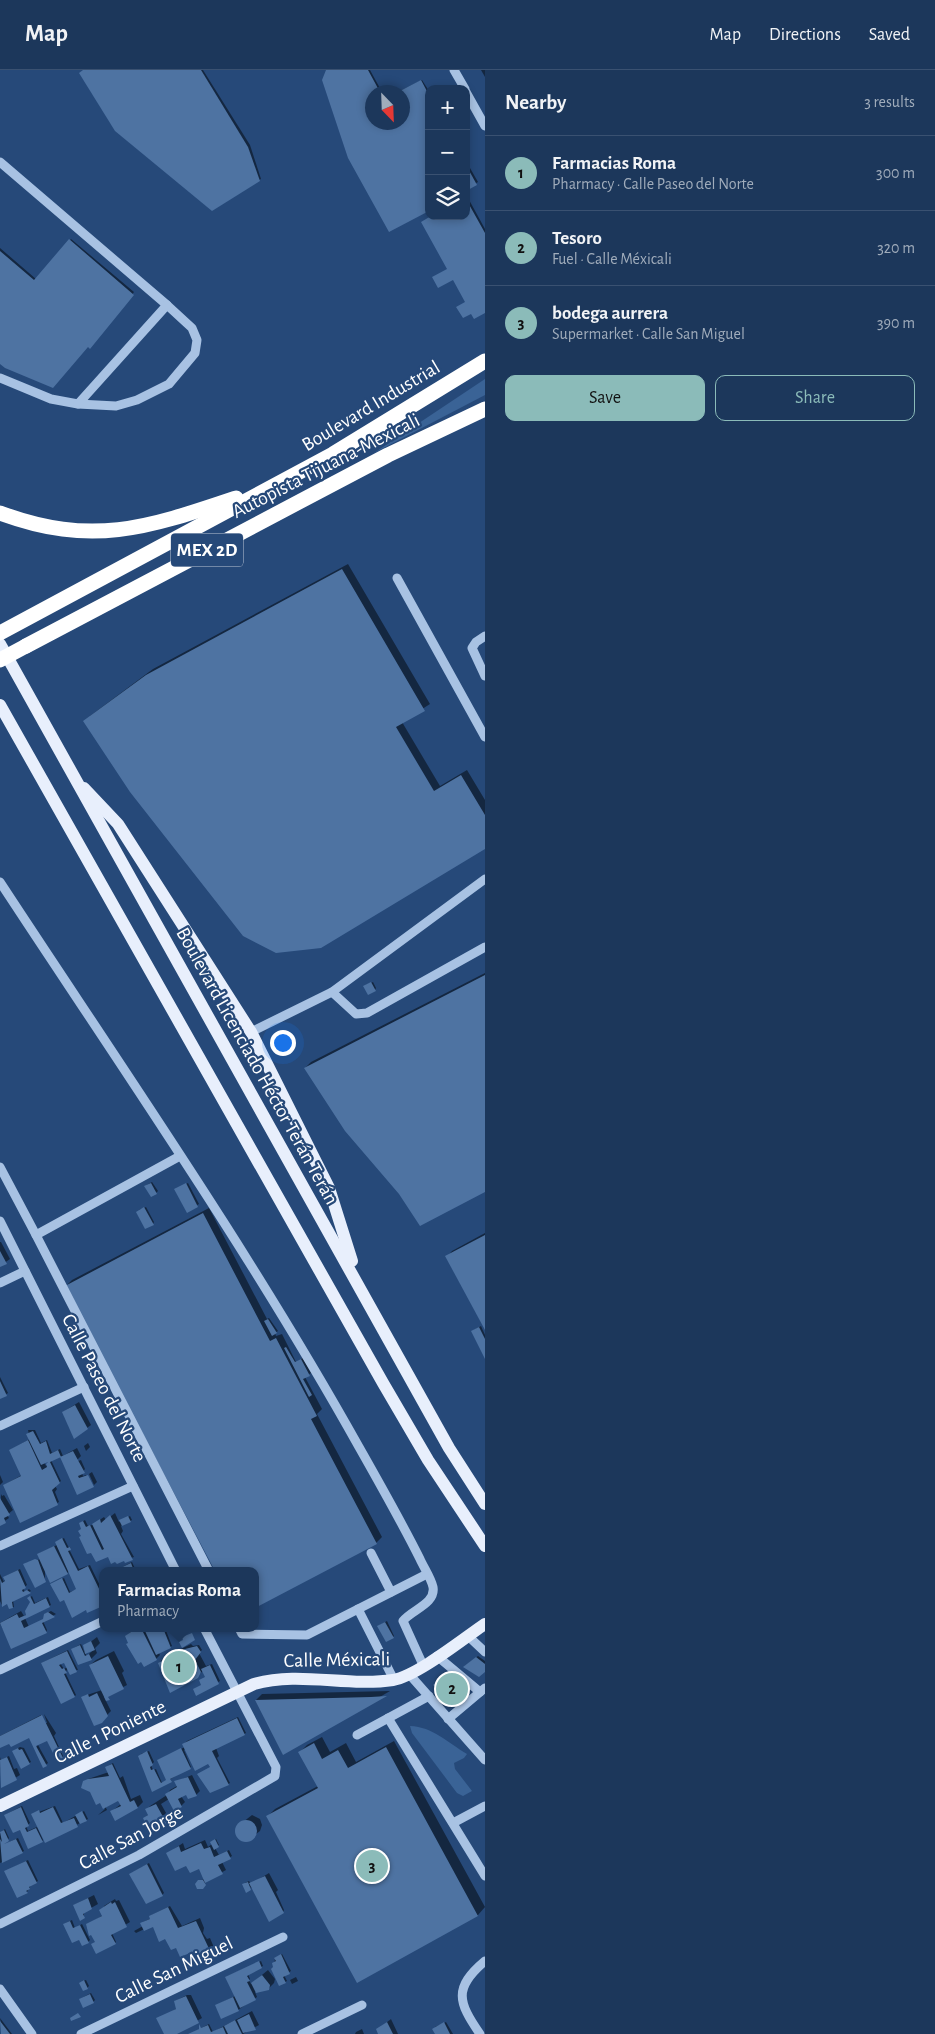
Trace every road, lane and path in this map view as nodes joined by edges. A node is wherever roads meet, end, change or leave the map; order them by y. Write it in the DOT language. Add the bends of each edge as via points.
graph roads {
  1 [pos="454,70"];
  2 [pos="462,85"];
  3 [pos="470,99"];
  4 [pos="485,126"];
  5 [pos="0,162"];
  6 [pos="166,305"];
  7 [pos="485,361"];
  8 [pos="0,378"];
  9 [pos="78,404"];
  10 [pos="485,409"];
  11 [pos="277,484"];
  12 [pos="0,513"];
  13 [pos="397,578"];
  14 [pos="0,633"];
  15 [pos="485,636"];
  16 [pos="0,644"];
  17 [pos="0,660"];
  18 [pos="485,676"];
  19 [pos="0,706"];
  20 [pos="485,737"];
  21 [pos="74,779"];
  22 [pos="485,879"];
  23 [pos="0,882"];
  24 [pos="485,947"];
  25 [pos="332,992"];
  26 [pos="251,1032"];
  27 [pos="180,1156"];
  28 [pos="0,1167"];
  29 [pos="0,1221"];
  30 [pos="36,1235"];
  31 [pos="25,1271"];
  32 [pos="0,1283"];
  33 [pos="359,1285"];
  34 [pos="84,1387"];
  35 [pos="0,1426"];
  36 [pos="133,1486"];
  37 [pos="485,1504"];
  38 [pos="0,1546"];
  39 [pos="485,1546"];
  40 [pos="371,1553"];
  41 [pos="174,1567"];
  42 [pos="207,1567"];
  43 [pos="427,1574"];
  44 [pos="392,1592"];
  45 [pos="358,1609"];
  46 [pos="99,1623"];
  47 [pos="485,1624"];
  48 [pos="206,1632"];
  49 [pos="241,1632"];
  50 [pos="468,1636"];
  51 [pos="485,1652"];
  52 [pos="437,1656"];
  53 [pos="423,1665"];
  54 [pos="0,1670"];
  55 [pos="409,1674"];
  56 [pos="394,1680"];
  57 [pos="482,1690"];
  58 [pos="236,1693"];
  59 [pos="428,1696"];
  60 [pos="388,1718"];
  61 [pos="448,1719"];
  62 [pos="357,1735"];
  63 [pos="485,1760"];
  64 [pos="0,1806"];
  65 [pos="485,1806"];
  66 [pos="452,1823"];
  67 [pos="485,1876"];
  68 [pos="0,1924"];
  69 [pos="283,1938"];
  70 [pos="485,1961"];
  71 [pos="0,1989"];
  72 [pos="362,2005"];
  73 [pos="32,2034"];
  74 [pos="81,2034"];
  75 [pos="302,2034"];
  76 [pos="480,2034"];
  1 -- 2 [label="street"];
  3 -- 4 [label="street"];
  5 -- 6 [label="street"];
  6 -- 9 [label="street"];
  6 -- 9 [label="street" via="192,328 198,340 195,353 169,384 137,400 116,406"];
  7 -- 11 [label="highway, Boulevard Industrial / MEX 2D" via="359,439"];
  8 -- 9 [label="street" via="51,399"];
  10 -- 17 [label="highway, Autopista Tijuana-Mexicali / MEX 2D, bridge" via="388,455"];
  11 -- 12 [label="highway" via="163,522 119,530 79,532 32,524"];
  11 -- 14 [label="highway, Autopista Tijuana-Mexicali / MEX 2D"];
  13 -- 20 [label="street"];
  15 -- 18 [label="street" via="472,648"];
  16 -- 21 [label="main road, Boulevard Licenciado Héctor Terán Terán"];
  19 -- 39 [label="main road" via="428,1460"];
  21 -- 26 [label="main road" via="118,824"];
  21 -- 33 [label="main road, Boulevard Licenciado Héctor Terán Terán"];
  22 -- 25 [label="street"];
  23 -- 27 [label="street"];
  24 -- 25 [label="street" via="367,1012 356,1014"];
  25 -- 26 [label="street"];
  26 -- 33 [label="main road" via="329,1188"];
  27 -- 30 [label="street"];
  27 -- 43 [label="street" via="320,1377"];
  28 -- 30 [label="street"];
  29 -- 31 [label="street, Calle Paseo del Norte"];
  30 -- 42 [label="street"];
  31 -- 32 [label="street"];
  31 -- 34 [label="street, Calle Paseo del Norte"];
  33 -- 37 [label="main road, Boulevard Licenciado Héctor Terán Terán" via="449,1448"];
  34 -- 35 [label="street"];
  34 -- 36 [label="street, Calle Paseo del Norte"];
  36 -- 38 [label="street"];
  36 -- 41 [label="street, Calle Paseo del Norte"];
  40 -- 44 [label="street"];
  43 -- 44 [label="street"];
  43 -- 53 [label="street" via="433,1588 432,1598 409,1613 403,1621"];
  44 -- 45 [label="street"];
  45 -- 49 [label="street" via="307,1635"];
  45 -- 56 [label="street"];
  46 -- 54 [label="street"];
  47 -- 50 [label="main road, Calle Méxicali"];
  48 -- 58 [label="street"];
  50 -- 51 [label="street"];
  50 -- 52 [label="main road, Calle Méxicali"];
  52 -- 53 [label="main road, Calle Méxicali"];
  52 -- 57 [label="street"];
  53 -- 55 [label="main road, Calle Méxicali"];
  55 -- 56 [label="main road, Calle Méxicali"];
  55 -- 59 [label="street"];
  56 -- 58 [label="main road, Calle Méxicali" via="265,1681"];
  57 -- 61 [label="street"];
  58 -- 64 [label="main road, Calle 1 Poniente"];
  58 -- 68 [label="street, Calle San Jorge" via="276,1767 275,1776 139,1855"];
  59 -- 60 [label="street"];
  59 -- 61 [label="street"];
  60 -- 62 [label="street"];
  60 -- 66 [label="street"];
  61 -- 63 [label="street"];
  65 -- 66 [label="street"];
  66 -- 67 [label="street"];
  69 -- 74 [label="street, Calle San Miguel"];
  70 -- 76 [label="street" via="470,1974 461,1993 466,2014"];
  71 -- 73 [label="street"];
  72 -- 75 [label="street"];
}
